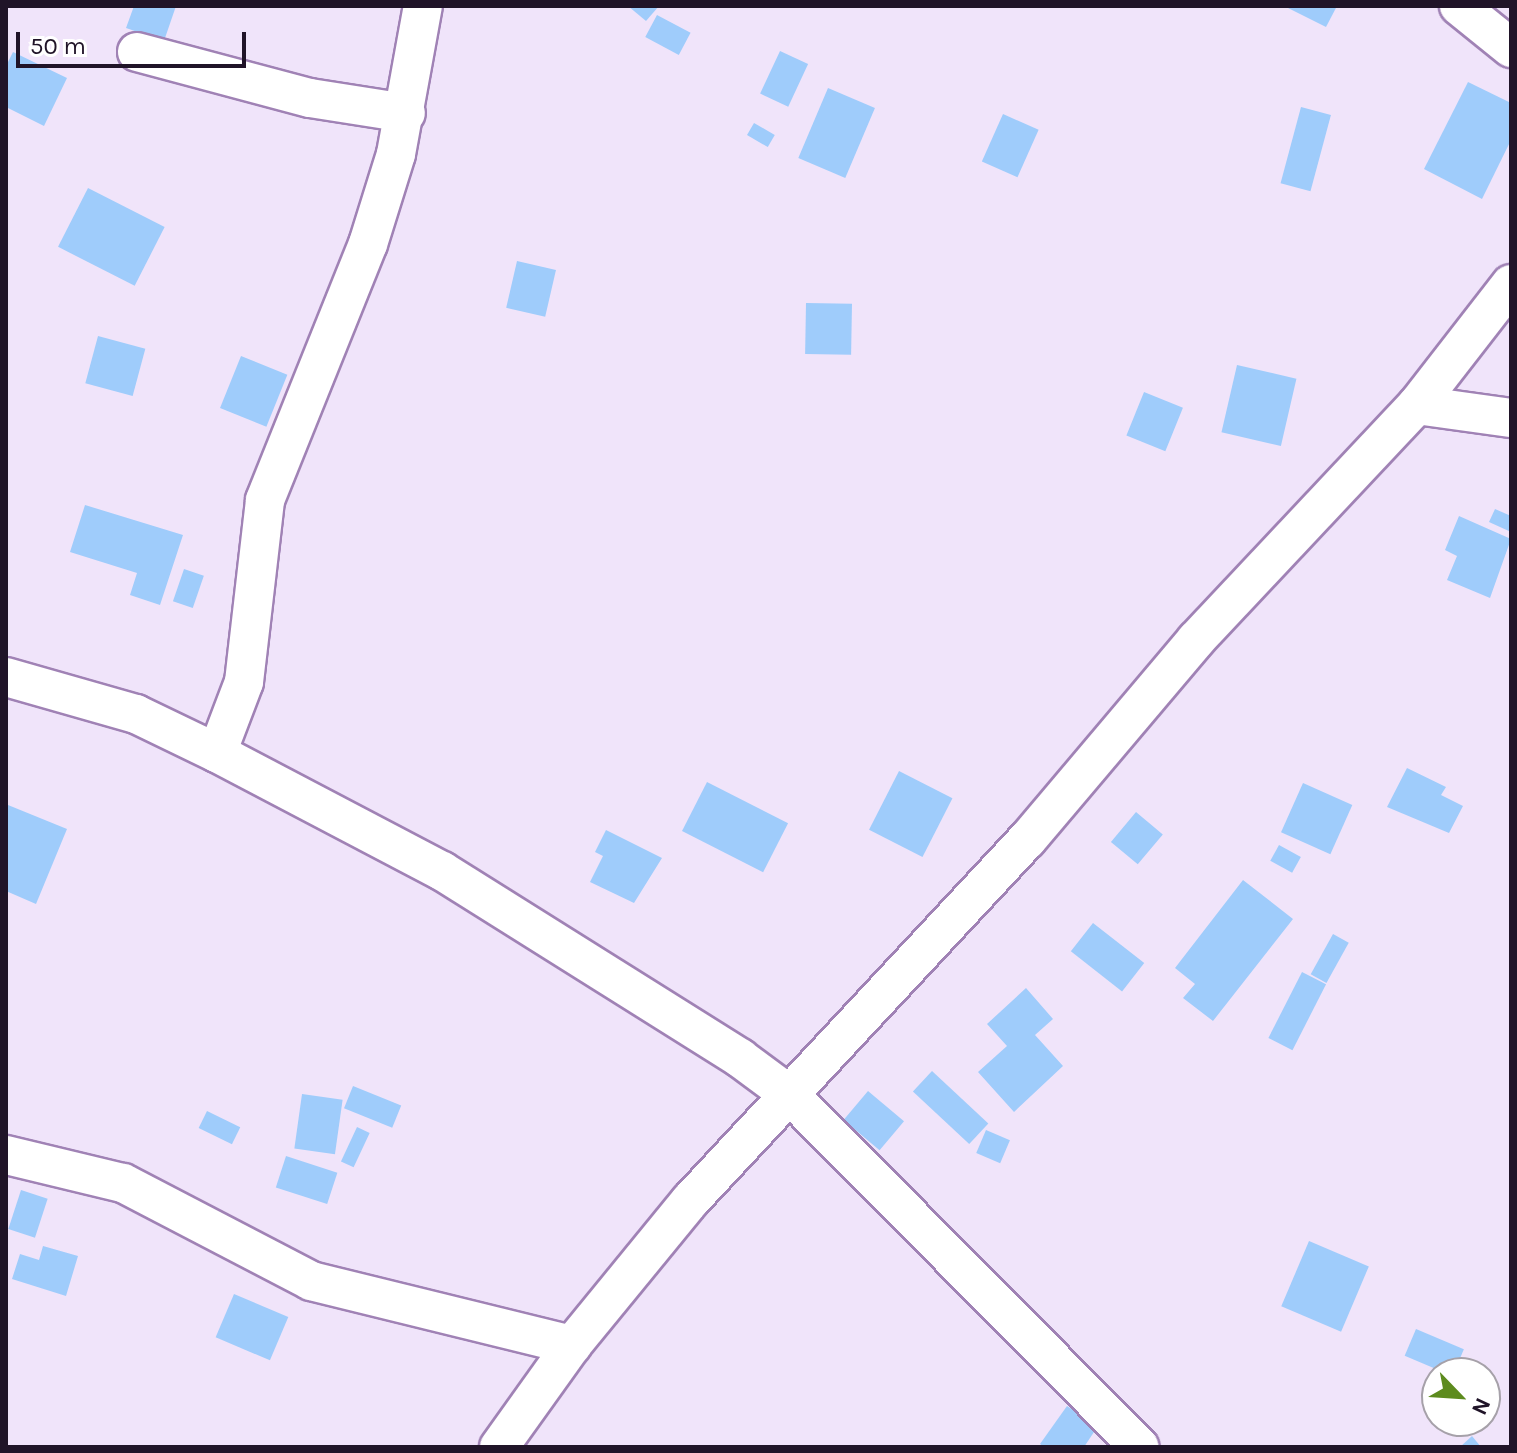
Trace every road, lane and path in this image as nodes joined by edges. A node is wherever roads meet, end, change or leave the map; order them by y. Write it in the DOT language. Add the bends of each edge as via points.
graph roads {
  1 [pos="423,6"];
  2 [pos="1459,6"];
  3 [pos="1511,48"];
  4 [pos="137,52"];
  5 [pos="406,113"];
  6 [pos="1511,284"];
  7 [pos="1417,405"];
  8 [pos="1511,418"];
  9 [pos="6,677"];
  10 [pos="217,753"];
  11 [pos="790,1095"];
  12 [pos="6,1155"];
  13 [pos="572,1345"];
  14 [pos="499,1447"];
  15 [pos="1140,1447"];
  1 -- 5 [label="street"];
  2 -- 3 [label="street"];
  4 -- 5 [label="street" via="310,98"];
  5 -- 10 [label="street" via="368,244 265,500 244,682"];
  6 -- 7 [label="street"];
  7 -- 8 [label="street"];
  7 -- 11 [label="street" via="1196,640 1027,840"];
  9 -- 10 [label="street" via="136,714"];
  10 -- 11 [label="street" via="442,871 740,1058"];
  11 -- 13 [label="street" via="690,1201"];
  11 -- 15 [label="street"];
  12 -- 13 [label="street" via="123,1183 311,1281"];
  13 -- 14 [label="street"];
}
